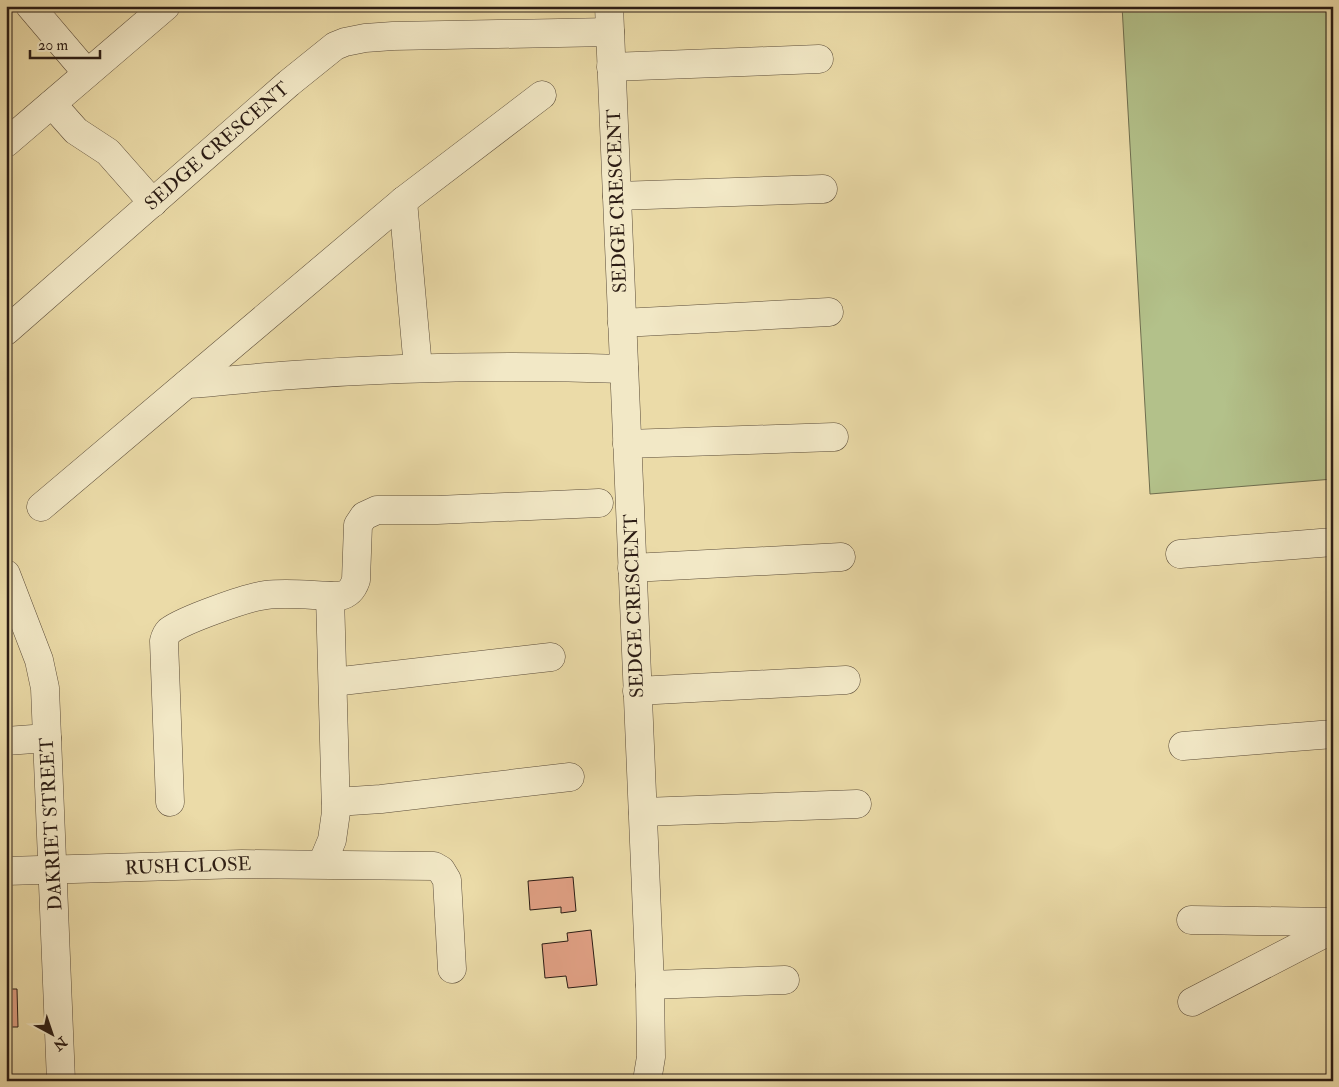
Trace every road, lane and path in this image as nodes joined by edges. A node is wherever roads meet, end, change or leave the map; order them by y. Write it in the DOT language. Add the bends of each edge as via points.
graph roads {
  1 [pos="30,6"];
  2 [pos="166,6"];
  3 [pos="609,19"];
  4 [pos="819,59"];
  5 [pos="611,66"];
  6 [pos="87,73"];
  7 [pos="542,95"];
  8 [pos="52,104"];
  9 [pos="6,143"];
  10 [pos="823,189"];
  11 [pos="617,196"];
  12 [pos="403,201"];
  13 [pos="153,203"];
  14 [pos="828,312"];
  15 [pos="622,323"];
  16 [pos="6,332"];
  17 [pos="418,368"];
  18 [pos="624,368"];
  19 [pos="187,384"];
  20 [pos="834,437"];
  21 [pos="627,444"];
  22 [pos="599,503"];
  23 [pos="40,507"];
  24 [pos="1333,542"];
  25 [pos="1180,554"];
  26 [pos="841,557"];
  27 [pos="632,568"];
  28 [pos="6,574"];
  29 [pos="330,596"];
  30 [pos="551,656"];
  31 [pos="846,680"];
  32 [pos="333,682"];
  33 [pos="637,692"];
  34 [pos="1333,734"];
  35 [pos="47,738"];
  36 [pos="6,741"];
  37 [pos="1183,746"];
  38 [pos="570,777"];
  39 [pos="170,802"];
  40 [pos="336,802"];
  41 [pos="857,804"];
  42 [pos="643,812"];
  43 [pos="322,864"];
  44 [pos="54,869"];
  45 [pos="6,872"];
  46 [pos="1191,920"];
  47 [pos="1333,922"];
  48 [pos="1333,928"];
  49 [pos="452,970"];
  50 [pos="786,980"];
  51 [pos="650,985"];
  52 [pos="1192,1002"];
  53 [pos="61,1081"];
  54 [pos="647,1081"];
  1 -- 6 [label="street"];
  2 -- 6 [label="street"];
  3 -- 5 [label="street, SEDGE CRESCENT"];
  3 -- 13 [label="street, SEDGE CRESCENT" via="365,38 335,46"];
  4 -- 5 [label="street"];
  5 -- 11 [label="street, SEDGE CRESCENT"];
  6 -- 8 [label="street"];
  7 -- 12 [label="street"];
  8 -- 9 [label="street"];
  8 -- 13 [label="street" via="76,131 108,152"];
  10 -- 11 [label="street"];
  11 -- 15 [label="street, SEDGE CRESCENT"];
  12 -- 17 [label="street"];
  12 -- 19 [label="street"];
  13 -- 16 [label="street, SEDGE CRESCENT"];
  14 -- 15 [label="street"];
  15 -- 18 [label="street, SEDGE CRESCENT"];
  17 -- 18 [label="street"];
  17 -- 19 [label="street"];
  18 -- 21 [label="street, SEDGE CRESCENT"];
  19 -- 23 [label="street"];
  20 -- 21 [label="street"];
  21 -- 27 [label="street, SEDGE CRESCENT"];
  22 -- 29 [label="street" via="437,510 382,509 370,512 358,525 354,586 346,594"];
  24 -- 25 [label="street"];
  26 -- 27 [label="street"];
  27 -- 33 [label="street, SEDGE CRESCENT"];
  28 -- 35 [label="street, DAKRIET STREET" via="39,660 45,688"];
  29 -- 32 [label="street"];
  29 -- 39 [label="street" via="264,595 186,622 166,634"];
  30 -- 32 [label="street"];
  31 -- 33 [label="street"];
  32 -- 40 [label="street"];
  33 -- 42 [label="street, SEDGE CRESCENT"];
  34 -- 37 [label="street"];
  35 -- 36 [label="street"];
  35 -- 44 [label="street, DAKRIET STREET"];
  38 -- 40 [label="street"];
  40 -- 43 [label="street" via="334,832"];
  41 -- 42 [label="street"];
  42 -- 51 [label="street, SEDGE CRESCENT"];
  43 -- 44 [label="street, RUSH CLOSE"];
  43 -- 49 [label="street, RUSH CLOSE" via="434,866 441,870 447,880"];
  44 -- 45 [label="street, RUSH CLOSE"];
  44 -- 53 [label="street, DAKRIET STREET"];
  46 -- 47 [label="street"];
  48 -- 52 [label="street"];
  50 -- 51 [label="street"];
  51 -- 54 [label="street, SEDGE CRESCENT" via="652,1057"];
}
